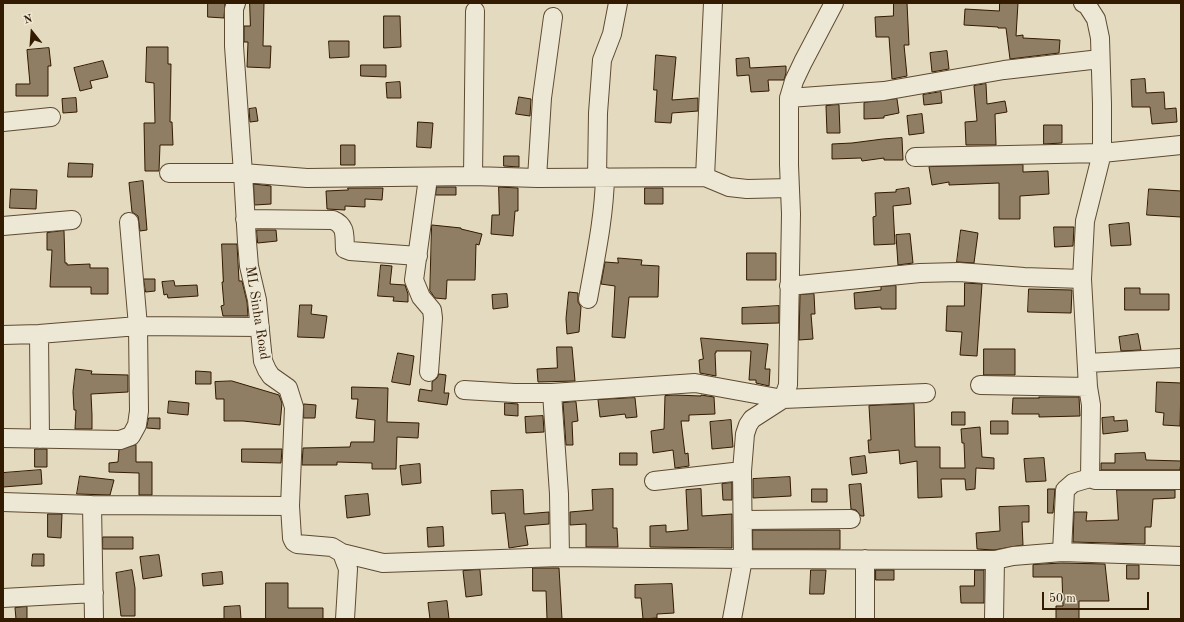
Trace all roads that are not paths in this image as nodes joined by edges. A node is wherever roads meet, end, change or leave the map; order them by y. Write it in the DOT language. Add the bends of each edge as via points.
graph roads {
  1 [pos="236,3"];
  2 [pos="618,3"];
  3 [pos="713,3"];
  4 [pos="834,3"];
  5 [pos="1083,3"];
  6 [pos="475,11"];
  7 [pos="553,17"];
  8 [pos="1100,59"];
  9 [pos="790,98"];
  10 [pos="50,117"];
  11 [pos="3,122"];
  12 [pos="1181,145"];
  13 [pos="1102,153"];
  14 [pos="915,157"];
  15 [pos="169,173"];
  16 [pos="243,173"];
  17 [pos="473,176"];
  18 [pos="705,177"];
  19 [pos="428,178"];
  20 [pos="537,178"];
  21 [pos="601,178"];
  22 [pos="790,188"];
  23 [pos="246,218"];
  24 [pos="72,220"];
  25 [pos="128,222"];
  26 [pos="3,226"];
  27 [pos="418,256"];
  28 [pos="1082,280"];
  29 [pos="789,286"];
  30 [pos="588,299"];
  31 [pos="138,326"];
  32 [pos="260,327"];
  33 [pos="39,334"];
  34 [pos="3,335"];
  35 [pos="1181,358"];
  36 [pos="1087,363"];
  37 [pos="429,372"];
  38 [pos="980,385"];
  39 [pos="1088,387"];
  40 [pos="464,390"];
  41 [pos="552,393"];
  42 [pos="926,393"];
  43 [pos="783,399"];
  44 [pos="3,438"];
  45 [pos="40,439"];
  46 [pos="742,471"];
  47 [pos="1090,478"];
  48 [pos="1181,480"];
  49 [pos="654,481"];
  50 [pos="3,502"];
  51 [pos="92,505"];
  52 [pos="290,506"];
  53 [pos="851,519"];
  54 [pos="743,520"];
  55 [pos="1062,552"];
  56 [pos="342,553"];
  57 [pos="1181,556"];
  58 [pos="560,557"];
  59 [pos="865,559"];
  60 [pos="743,560"];
  61 [pos="995,560"];
  62 [pos="94,593"];
  63 [pos="3,598"];
  64 [pos="94,619"];
  65 [pos="345,619"];
  66 [pos="732,619"];
  67 [pos="865,619"];
  68 [pos="994,619"];
  1 -- 16 [label="street, ML Sinha Road" via="234,46"];
  2 -- 21 [label="street" via="612,34 602,60 598,113"];
  3 -- 18 [label="street"];
  4 -- 9 [label="street" via="794,81"];
  5 -- 8 [label="street" via="1096,20 1100,38"];
  6 -- 17 [label="street"];
  7 -- 20 [label="street" via="542,98"];
  8 -- 9 [label="street" via="1004,70 884,91"];
  8 -- 13 [label="street"];
  9 -- 22 [label="street"];
  10 -- 11 [label="street"];
  12 -- 13 [label="street"];
  13 -- 14 [label="street"];
  13 -- 28 [label="street" via="1085,222"];
  15 -- 16 [label="street"];
  16 -- 19 [label="street" via="307,178"];
  16 -- 23 [label="street, ML Sinha Road"];
  17 -- 19 [label="street"];
  17 -- 20 [label="street"];
  18 -- 21 [label="street"];
  18 -- 22 [label="street" via="729,187"];
  19 -- 27 [label="street"];
  20 -- 21 [label="street"];
  21 -- 30 [label="street" via="604,204"];
  22 -- 29 [label="street"];
  23 -- 27 [label="street" via="333,220 343,228 345,249"];
  23 -- 32 [label="street, ML Sinha Road" via="249,266"];
  24 -- 26 [label="street"];
  25 -- 31 [label="street"];
  27 -- 37 [label="street" via="414,280 421,297 432,310 433,318"];
  28 -- 29 [label="street" via="920,272"];
  28 -- 36 [label="street"];
  29 -- 43 [label="street" via="788,385"];
  31 -- 32 [label="street"];
  31 -- 33 [label="street"];
  31 -- 45 [label="street" via="138,411 137,425 131,436 120,440"];
  32 -- 52 [label="street, ML Sinha Road" via="267,370 288,388 294,407"];
  33 -- 34 [label="street"];
  33 -- 45 [label="street"];
  35 -- 36 [label="street"];
  36 -- 39 [label="street"];
  38 -- 39 [label="street"];
  39 -- 47 [label="street" via="1091,405"];
  40 -- 41 [label="street"];
  41 -- 43 [label="street" via="695,383"];
  41 -- 58 [label="street" via="559,494"];
  42 -- 43 [label="street"];
  43 -- 46 [label="street" via="752,419 748,425"];
  44 -- 45 [label="street"];
  46 -- 49 [label="street"];
  46 -- 54 [label="street"];
  47 -- 48 [label="street"];
  47 -- 55 [label="street" via="1073,483 1065,490"];
  50 -- 51 [label="street"];
  51 -- 52 [label="street"];
  51 -- 62 [label="street"];
  52 -- 56 [label="street, ML Sinha Road" via="294,542 332,548"];
  53 -- 54 [label="street"];
  54 -- 60 [label="street"];
  55 -- 57 [label="street"];
  55 -- 61 [label="street"];
  56 -- 58 [label="street" via="383,563"];
  56 -- 65 [label="street" via="348,569"];
  58 -- 60 [label="street"];
  59 -- 60 [label="street"];
  59 -- 61 [label="street"];
  59 -- 67 [label="street"];
  60 -- 66 [label="street"];
  61 -- 68 [label="street"];
  62 -- 63 [label="street"];
  62 -- 64 [label="street"];
}
